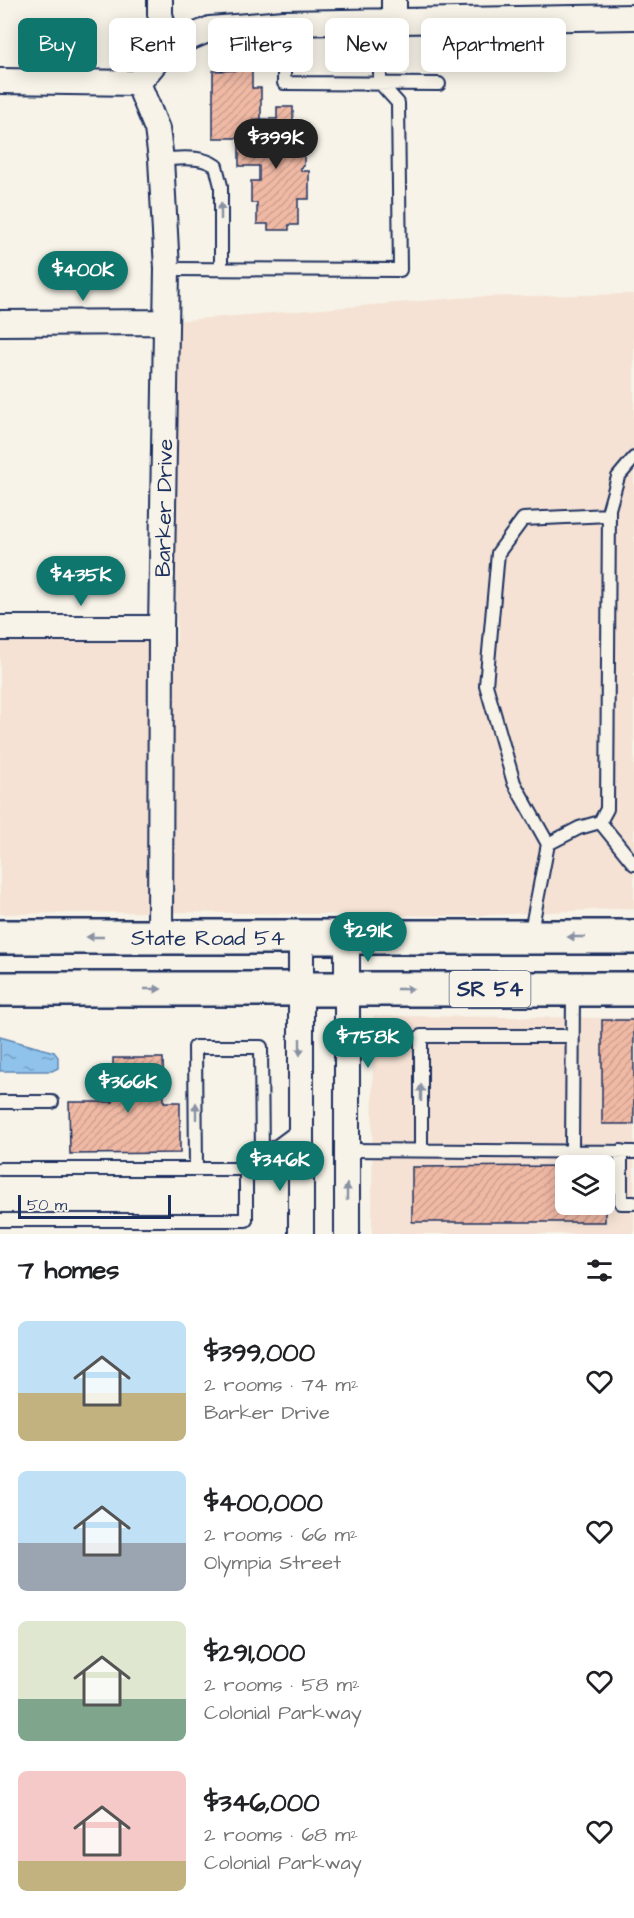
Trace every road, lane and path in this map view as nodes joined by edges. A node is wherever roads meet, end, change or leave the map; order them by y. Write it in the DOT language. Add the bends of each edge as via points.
graph roads {
  1 [pos="160,0"];
  2 [pos="389,14"];
  3 [pos="634,17"];
  4 [pos="161,18"];
  5 [pos="313,21"];
  6 [pos="147,72"];
  7 [pos="284,72"];
  8 [pos="0,81"];
  9 [pos="138,83"];
  10 [pos="380,83"];
  11 [pos="439,84"];
  12 [pos="161,159"];
  13 [pos="167,269"];
  14 [pos="221,269"];
  15 [pos="166,322"];
  16 [pos="0,323"];
  17 [pos="634,458"];
  18 [pos="609,515"];
  19 [pos="0,628"];
  20 [pos="161,628"];
  21 [pos="600,822"];
  22 [pos="548,844"];
  23 [pos="634,864"];
  24 [pos="160,937"];
  25 [pos="300,937"];
  26 [pos="347,937"];
  27 [pos="530,937"];
  28 [pos="634,937"];
  29 [pos="7,943"];
  30 [pos="300,988"];
  31 [pos="347,988"];
  32 [pos="573,988"];
  33 [pos="634,988"];
  34 [pos="0,989"];
  35 [pos="572,1036"];
  36 [pos="0,1102"];
  37 [pos="52,1102"];
  38 [pos="300,1128"];
  39 [pos="347,1150"];
  40 [pos="421,1150"];
  41 [pos="572,1151"];
  42 [pos="628,1151"];
  43 [pos="262,1157"];
  44 [pos="0,1169"];
  45 [pos="196,1169"];
  46 [pos="246,1169"];
  47 [pos="634,1203"];
  48 [pos="0,1220"];
  49 [pos="301,1234"];
  50 [pos="347,1234"];
  1 -- 4 [label="street"];
  2 -- 3 [label="street"];
  2 -- 5 [label="street"];
  2 -- 10 [label="lane"];
  6 -- 9 [label="street"];
  7 -- 10 [label="lane" via="284,83"];
  8 -- 9 [label="street"];
  9 -- 12 [label="street, Barker Drive" via="157,129"];
  10 -- 11 [label="lane"];
  10 -- 14 [label="lane" via="398,103 400,270"];
  12 -- 13 [label="street, Barker Drive"];
  14 -- 12 [label="lane, one-way" via="221,186 216,166 199,158"];
  13 -- 14 [label="lane"];
  13 -- 15 [label="street, Barker Drive"];
  15 -- 16 [label="street"];
  15 -- 20 [label="street, Barker Drive"];
  17 -- 18 [label="lane" via="618,477"];
  18 -- 21 [label="lane" via="607,809"];
  18 -- 22 [label="lane" via="523,519 498,553 486,685 514,783"];
  19 -- 20 [label="street"];
  20 -- 24 [label="street, Barker Drive"];
  21 -- 22 [label="lane"];
  21 -- 23 [label="lane"];
  22 -- 27 [label="lane"];
  24 -- 25 [label="main road, State Road 54"];
  24 -- 29 [label="main road, State Road 54, one-way"];
  25 -- 26 [label="main road, State Road 54"];
  25 -- 30 [label="street"];
  26 -- 27 [label="main road, State Road 54"];
  26 -- 31 [label="street"];
  28 -- 27 [label="main road, State Road 54, one-way"];
  30 -- 31 [label="main road, SR 54"];
  34 -- 30 [label="main road, SR 54, one-way"];
  30 -- 38 [label="street, one-way"];
  31 -- 32 [label="main road, SR 54, one-way"];
  31 -- 39 [label="street"];
  32 -- 33 [label="main road, SR 54"];
  32 -- 35 [label="lane"];
  40 -- 35 [label="lane, one-way" via="421,1036"];
  35 -- 41 [label="lane"];
  36 -- 37 [label="lane"];
  38 -- 43 [label="lane"];
  38 -- 49 [label="street"];
  39 -- 40 [label="lane"];
  50 -- 39 [label="street, one-way"];
  40 -- 41 [label="lane"];
  41 -- 42 [label="lane"];
  42 -- 47 [label="lane" via="621,1203"];
  45 -- 43 [label="lane, one-way" via="195,1047 261,1047"];
  43 -- 46 [label="lane"];
  44 -- 45 [label="lane"];
  45 -- 46 [label="lane"];
  46 -- 48 [label="lane" via="246,1220"];
}
